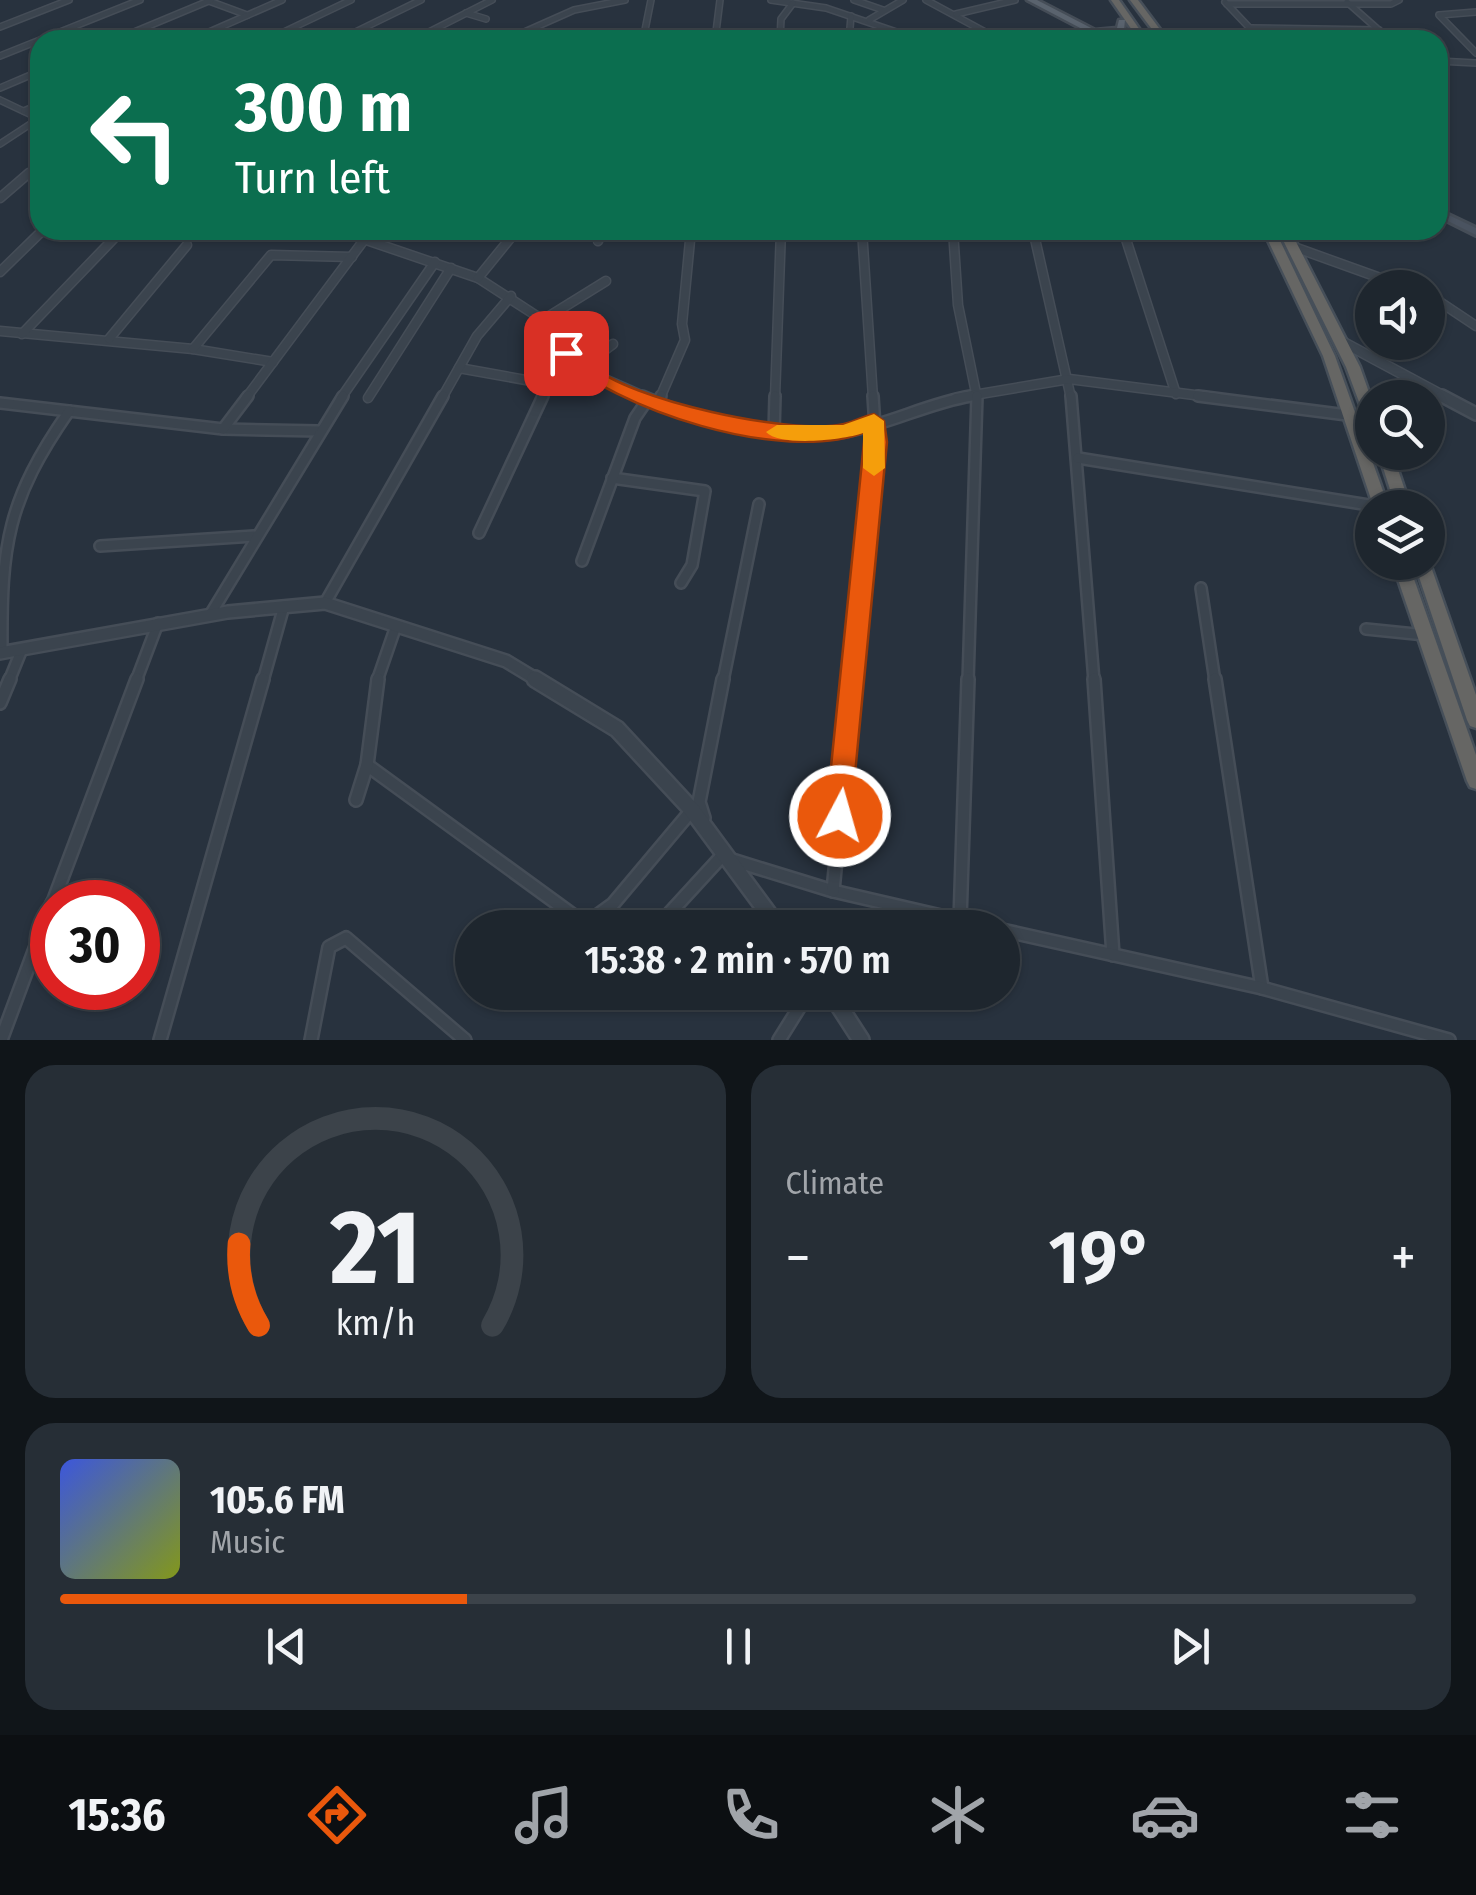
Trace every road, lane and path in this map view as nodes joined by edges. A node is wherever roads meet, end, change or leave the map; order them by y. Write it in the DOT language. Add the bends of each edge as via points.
graph roads {
  1 [pos="70,0"];
  2 [pos="140,0"];
  3 [pos="210,0"];
  4 [pos="282,0"];
  5 [pos="352,0"];
  6 [pos="492,0"];
  7 [pos="625,0"];
  8 [pos="650,0"];
  9 [pos="720,0"];
  10 [pos="772,0"];
  11 [pos="854,0"];
  12 [pos="903,0"];
  13 [pos="926,0"];
  14 [pos="1017,0"];
  15 [pos="1031,0"];
  16 [pos="1107,0"];
  17 [pos="1115,0"];
  18 [pos="1124,0"];
  19 [pos="1134,0"];
  20 [pos="1399,0"];
  21 [pos="415,1"];
  22 [pos="793,2"];
  23 [pos="1225,2"];
  24 [pos="1347,2"];
  25 [pos="883,10"];
  26 [pos="466,12"];
  27 [pos="1476,12"];
  28 [pos="956,14"];
  29 [pos="247,15"];
  30 [pos="1053,15"];
  31 [pos="851,16"];
  32 [pos="486,19"];
  33 [pos="869,20"];
  34 [pos="1122,22"];
  35 [pos="0,27"];
  36 [pos="1251,28"];
  37 [pos="65,30"];
  38 [pos="139,30"];
  39 [pos="213,30"];
  40 [pos="288,30"];
  41 [pos="358,30"];
  42 [pos="432,30"];
  43 [pos="529,30"];
  44 [pos="644,30"];
  45 [pos="716,30"];
  46 [pos="780,30"];
  47 [pos="850,30"];
  48 [pos="894,30"];
  49 [pos="983,30"];
  50 [pos="1082,30"];
  51 [pos="1120,30"];
  52 [pos="1128,30"];
  53 [pos="1136,30"];
  54 [pos="1145,30"];
  55 [pos="1156,30"];
  56 [pos="1379,30"];
  57 [pos="30,44"];
  58 [pos="1476,53"];
  59 [pos="0,56"];
  60 [pos="1448,61"];
  61 [pos="1476,62"];
  62 [pos="30,75"];
  63 [pos="0,88"];
  64 [pos="0,100"];
  65 [pos="30,108"];
  66 [pos="24,111"];
  67 [pos="30,114"];
  68 [pos="30,125"];
  69 [pos="0,144"];
  70 [pos="30,172"];
  71 [pos="0,198"];
  72 [pos="1448,210"];
  73 [pos="1448,218"];
  74 [pos="1476,224"];
  75 [pos="1476,232"];
  76 [pos="33,240"];
  77 [pos="112,240"];
  78 [pos="364,240"];
  79 [pos="509,240"];
  80 [pos="690,240"];
  81 [pos="781,240"];
  82 [pos="863,240"];
  83 [pos="954,240"];
  84 [pos="1036,240"];
  85 [pos="1126,240"];
  86 [pos="1274,240"];
  87 [pos="1283,240"];
  88 [pos="187,245"];
  89 [pos="1294,247"];
  90 [pos="352,257"];
  91 [pos="435,262"];
  92 [pos="451,268"];
  93 [pos="1358,270"];
  94 [pos="0,272"];
  95 [pos="478,278"];
  96 [pos="606,281"];
  97 [pos="511,296"];
  98 [pos="1445,305"];
  99 [pos="543,320"];
  100 [pos="1476,326"];
  101 [pos="0,331"];
  102 [pos="22,334"];
  103 [pos="109,339"];
  104 [pos="1339,340"];
  105 [pos="614,344"];
  106 [pos="571,348"];
  107 [pos="193,349"];
  108 [pos="274,362"];
  109 [pos="1379,362"];
  110 [pos="1353,367"];
  111 [pos="459,368"];
  112 [pos="582,368"];
  113 [pos="1069,380"];
  114 [pos="1358,380"];
  115 [pos="548,384"];
  116 [pos="1176,394"];
  117 [pos="977,396"];
  118 [pos="368,398"];
  119 [pos="653,401"];
  120 [pos="0,404"];
  121 [pos="68,412"];
  122 [pos="1476,414"];
  123 [pos="1348,415"];
  124 [pos="874,421"];
  125 [pos="223,429"];
  126 [pos="318,432"];
  127 [pos="774,432"];
  128 [pos="1078,458"];
  129 [pos="1391,470"];
  130 [pos="612,478"];
  131 [pos="1374,486"];
  132 [pos="1397,486"];
  133 [pos="1376,490"];
  134 [pos="1398,490"];
  135 [pos="759,504"];
  136 [pos="1355,505"];
  137 [pos="478,533"];
  138 [pos="254,536"];
  139 [pos="100,546"];
  140 [pos="582,561"];
  141 [pos="1406,580"];
  142 [pos="1428,580"];
  143 [pos="681,583"];
  144 [pos="1201,588"];
  145 [pos="324,603"];
  146 [pos="284,606"];
  147 [pos="210,615"];
  148 [pos="158,624"];
  149 [pos="396,626"];
  150 [pos="1366,630"];
  151 [pos="1426,636"];
  152 [pos="22,649"];
  153 [pos="1,653"];
  154 [pos="0,702"];
  155 [pos="1476,720"];
  156 [pos="367,765"];
  157 [pos="1476,782"];
  158 [pos="356,800"];
  159 [pos="692,810"];
  160 [pos="722,856"];
  161 [pos="61,880"];
  162 [pos="833,891"];
  163 [pos="672,910"];
  164 [pos="766,910"];
  165 [pos="916,910"];
  166 [pos="960,910"];
  167 [pos="1020,934"];
  168 [pos="1113,955"];
  169 [pos="30,962"];
  170 [pos="1262,988"];
  171 [pos="799,1010"];
  172 [pos="842,1010"];
  173 [pos="1,1040"];
  174 [pos="160,1040"];
  175 [pos="311,1040"];
  176 [pos="465,1040"];
  177 [pos="780,1040"];
  178 [pos="861,1040"];
  179 [pos="1449,1040"];
  1 -- 35 [label="street"];
  2 -- 37 [label="street"];
  3 -- 29 [label="street"];
  3 -- 38 [label="street"];
  4 -- 29 [label="street"];
  5 -- 40 [label="street"];
  6 -- 26 [label="street"];
  7 -- 43 [label="street" via="574,10"];
  8 -- 44 [label="street"];
  9 -- 45 [label="street"];
  10 -- 22 [label="street"];
  11 -- 25 [label="street"];
  12 -- 25 [label="street"];
  13 -- 28 [label="street"];
  14 -- 28 [label="street"];
  14 -- 30 [label="main road"];
  15 -- 30 [label="main road"];
  16 -- 34 [label="highway"];
  17 -- 53 [label="highway"];
  18 -- 54 [label="highway"];
  19 -- 55 [label="highway"];
  20 -- 24 [label="street"];
  21 -- 41 [label="street"];
  22 -- 31 [label="street"];
  22 -- 46 [label="street"];
  23 -- 24 [label="street"];
  23 -- 36 [label="street"];
  24 -- 56 [label="street"];
  25 -- 33 [label="street"];
  26 -- 32 [label="street"];
  26 -- 42 [label="street"];
  27 -- 58 [label="street" via="1439,15"];
  28 -- 49 [label="street"];
  29 -- 39 [label="street"];
  30 -- 50 [label="main road"];
  31 -- 33 [label="street"];
  31 -- 47 [label="street"];
  33 -- 48 [label="street"];
  34 -- 51 [label="main road"];
  34 -- 52 [label="highway"];
  36 -- 56 [label="street"];
  57 -- 59 [label="street"];
  60 -- 61 [label="street"];
  62 -- 63 [label="street"];
  64 -- 66 [label="street"];
  65 -- 66 [label="street"];
  66 -- 67 [label="street"];
  68 -- 69 [label="street"];
  70 -- 71 [label="street"];
  72 -- 74 [label="main road"];
  73 -- 75 [label="main road"];
  76 -- 94 [label="street"];
  77 -- 102 [label="street"];
  78 -- 90 [label="street"];
  78 -- 91 [label="street"];
  79 -- 95 [label="street"];
  80 -- 119 [label="street" via="686,340"];
  81 -- 127 [label="street"];
  82 -- 124 [label="street"];
  83 -- 117 [label="street" via="958,305"];
  84 -- 113 [label="street"];
  85 -- 116 [label="street"];
  86 -- 123 [label="highway" via="1307,303"];
  87 -- 89 [label="highway"];
  88 -- 103 [label="street"];
  89 -- 93 [label="street"];
  89 -- 104 [label="highway"];
  90 -- 107 [label="street" via="270,255"];
  90 -- 108 [label="street"];
  91 -- 92 [label="street"];
  91 -- 126 [label="street"];
  92 -- 95 [label="street"];
  92 -- 118 [label="street"];
  95 -- 97 [label="street"];
  96 -- 99 [label="street"];
  97 -- 99 [label="street"];
  97 -- 111 [label="street"];
  98 -- 100 [label="street"];
  99 -- 106 [label="street"];
  101 -- 102 [label="street"];
  102 -- 103 [label="street"];
  103 -- 107 [label="street"];
  104 -- 109 [label="street"];
  104 -- 110 [label="highway"];
  105 -- 112 [label="street"];
  106 -- 112 [label="street"];
  106 -- 115 [label="street"];
  107 -- 108 [label="street"];
  108 -- 125 [label="street"];
  109 -- 110 [label="street"];
  109 -- 122 [label="street"];
  110 -- 114 [label="highway"];
  111 -- 115 [label="street"];
  111 -- 145 [label="street"];
  112 -- 119 [label="street"];
  113 -- 116 [label="street"];
  113 -- 117 [label="street"];
  113 -- 128 [label="street"];
  115 -- 137 [label="street"];
  116 -- 123 [label="street"];
  117 -- 124 [label="street"];
  117 -- 166 [label="street"];
  119 -- 127 [label="street"];
  119 -- 130 [label="street" via="636,418"];
  120 -- 121 [label="street"];
  121 -- 125 [label="street"];
  121 -- 153 [label="street" via="31,461 10,506"];
  123 -- 131 [label="highway"];
  124 -- 127 [label="street" via="845,432"];
  124 -- 162 [label="street"];
  125 -- 126 [label="street"];
  126 -- 138 [label="street"];
  128 -- 136 [label="street"];
  128 -- 168 [label="street"];
  129 -- 132 [label="highway"];
  130 -- 140 [label="street"];
  130 -- 143 [label="street" via="705,491 692,565"];
  131 -- 132 [label="highway"];
  131 -- 133 [label="highway"];
  132 -- 134 [label="highway"];
  135 -- 160 [label="street" via="699,802"];
  138 -- 139 [label="street"];
  138 -- 147 [label="street"];
  141 -- 151 [label="highway"];
  142 -- 155 [label="highway"];
  144 -- 170 [label="street"];
  145 -- 146 [label="street"];
  145 -- 149 [label="street"];
  146 -- 147 [label="street"];
  146 -- 174 [label="street"];
  147 -- 148 [label="street"];
  148 -- 152 [label="street"];
  148 -- 161 [label="street"];
  149 -- 156 [label="street" via="373,694"];
  149 -- 159 [label="street" via="506,660 566,695 618,729"];
  150 -- 151 [label="street"];
  151 -- 157 [label="highway"];
  152 -- 153 [label="street"];
  152 -- 154 [label="street"];
  156 -- 158 [label="street"];
  156 -- 159 [label="street" via="577,918 591,920 613,904"];
  159 -- 160 [label="street"];
  160 -- 162 [label="street"];
  160 -- 163 [label="street"];
  160 -- 164 [label="street"];
  162 -- 165 [label="street"];
  167 -- 168 [label="street"];
  168 -- 170 [label="street"];
  169 -- 173 [label="street"];
  170 -- 179 [label="street"];
  171 -- 177 [label="street"];
  172 -- 178 [label="street"];
  175 -- 176 [label="street" via="329,947 346,938"];
}
